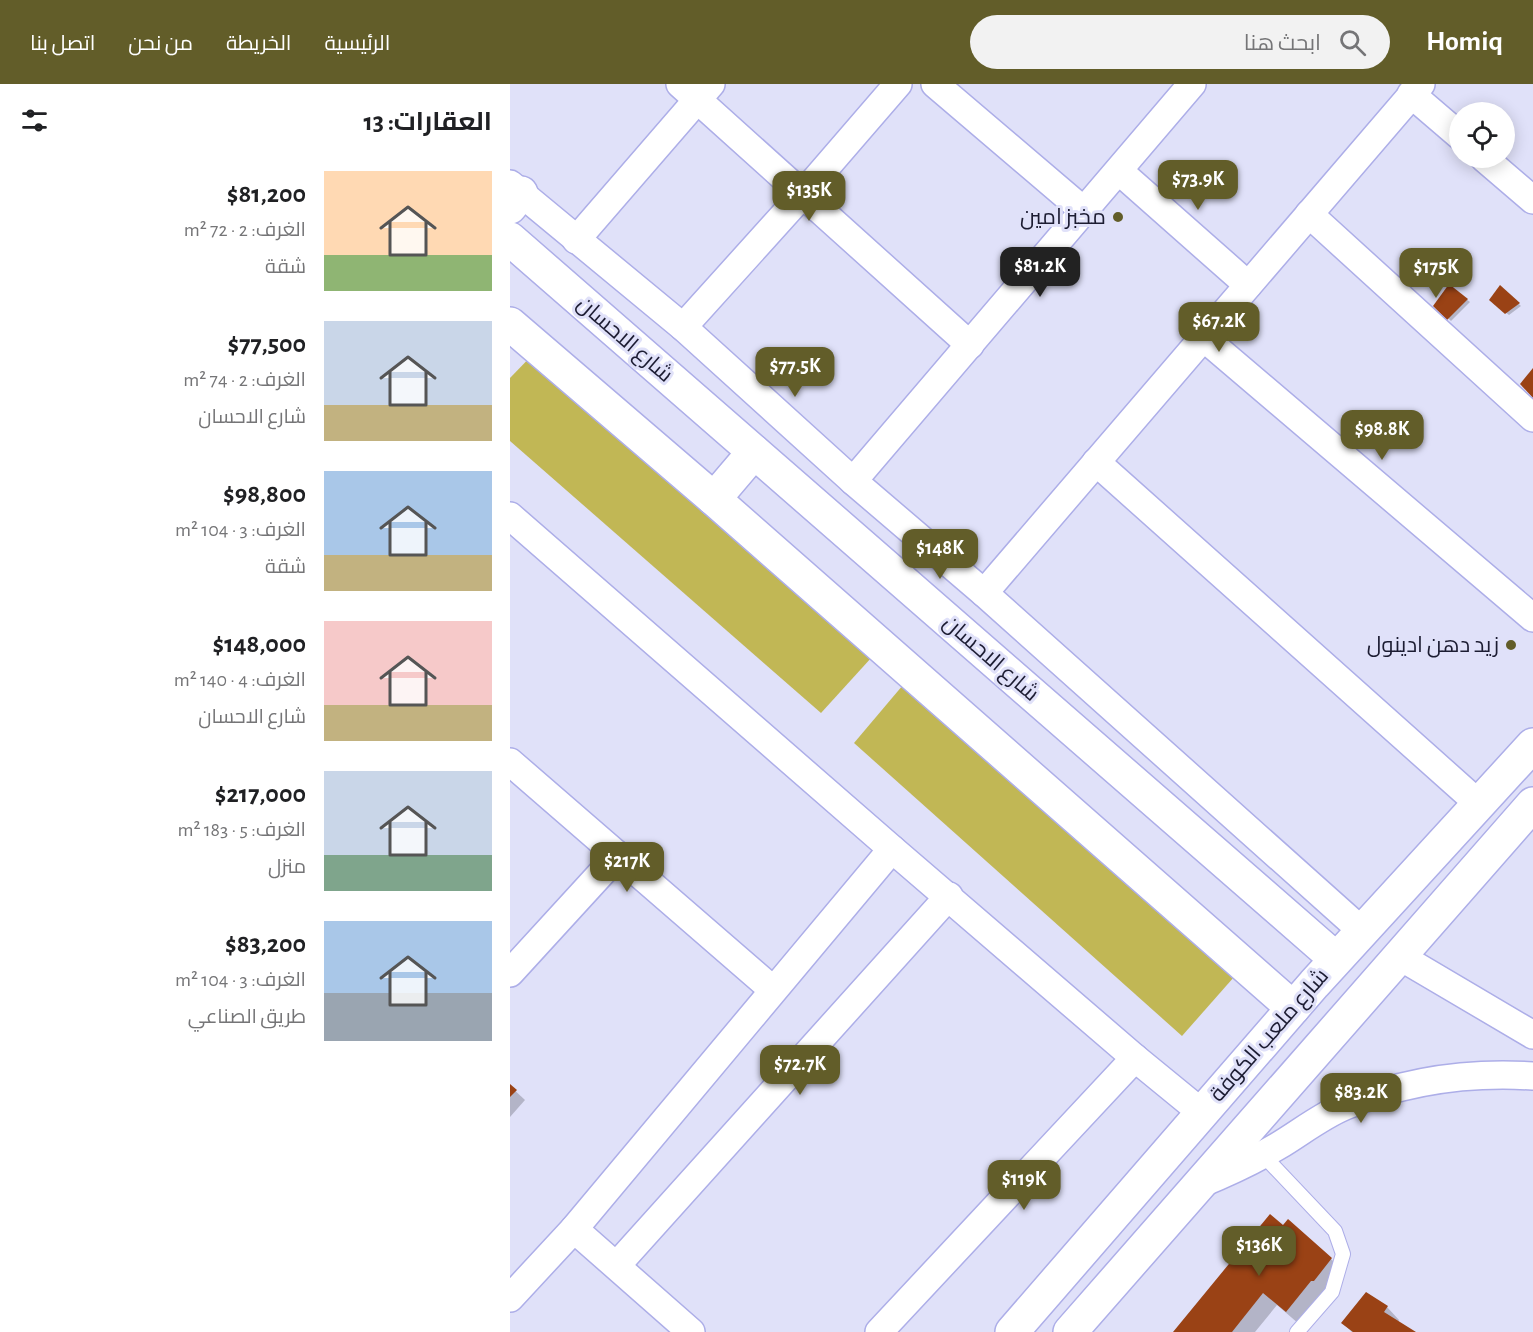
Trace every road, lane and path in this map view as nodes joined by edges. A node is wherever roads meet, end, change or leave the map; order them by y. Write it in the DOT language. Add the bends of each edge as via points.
graph roads {
  1 [pos="898,84"];
  2 [pos="935,84"];
  3 [pos="1192,84"];
  4 [pos="697,89"];
  5 [pos="1416,89"];
  6 [pos="1449,124"];
  7 [pos="1496,168"];
  8 [pos="1119,171"];
  9 [pos="514,194"];
  10 [pos="803,194"];
  11 [pos="1533,200"];
  12 [pos="1084,211"];
  13 [pos="1309,214"];
  14 [pos="510,239"];
  15 [pos="576,240"];
  16 [pos="1248,285"];
  17 [pos="510,324"];
  18 [pos="683,327"];
  19 [pos="1203,337"];
  20 [pos="970,345"];
  21 [pos="1533,418"];
  22 [pos="754,452"];
  23 [pos="1096,462"];
  24 [pos="853,481"];
  25 [pos="714,499"];
  26 [pos="510,516"];
  27 [pos="984,592"];
  28 [pos="1533,618"];
  29 [pos="1533,745"];
  30 [pos="510,762"];
  31 [pos="1479,804"];
  32 [pos="1533,804"];
  33 [pos="892,849"];
  34 [pos="618,855"];
  35 [pos="949,896"];
  36 [pos="1362,931"];
  37 [pos="1399,956"];
  38 [pos="1336,959"];
  39 [pos="510,973"];
  40 [pos="773,990"];
  41 [pos="1293,1008"];
  42 [pos="1533,1035"];
  43 [pos="1135,1058"];
  44 [pos="1533,1076"];
  45 [pos="1202,1112"];
  46 [pos="1263,1155"];
  47 [pos="1199,1184"];
  48 [pos="574,1229"];
  49 [pos="617,1265"];
  50 [pos="510,1298"];
  51 [pos="692,1332"];
  52 [pos="879,1332"];
  53 [pos="1012,1332"];
  54 [pos="1070,1332"];
  55 [pos="1297,1332"];
  1 -- 10 [label="street"];
  2 -- 12 [label="street"];
  3 -- 8 [label="street"];
  4 -- 10 [label="street"];
  4 -- 15 [label="street"];
  5 -- 6 [label="street"];
  5 -- 13 [label="street"];
  7 -- 11 [label="street"];
  8 -- 12 [label="street"];
  8 -- 16 [label="street"];
  9 -- 15 [label="street"];
  10 -- 18 [label="street"];
  10 -- 20 [label="street"];
  12 -- 20 [label="street"];
  13 -- 16 [label="street"];
  13 -- 21 [label="street"];
  14 -- 22 [label="street, شارع الاحسان"];
  15 -- 18 [label="street"];
  16 -- 19 [label="street"];
  17 -- 25 [label="street"];
  18 -- 24 [label="street"];
  19 -- 23 [label="street"];
  19 -- 28 [label="street"];
  20 -- 24 [label="street"];
  22 -- 25 [label="street"];
  22 -- 38 [label="street, شارع الاحسان"];
  23 -- 27 [label="street"];
  23 -- 31 [label="street"];
  24 -- 27 [label="street"];
  25 -- 41 [label="street"];
  26 -- 33 [label="street"];
  27 -- 36 [label="street"];
  29 -- 31 [label="street, شارع ملعب الكوفة"];
  30 -- 34 [label="street"];
  31 -- 36 [label="street, شارع ملعب الكوفة"];
  32 -- 37 [label="street, شارع ملعب الكوفة"];
  33 -- 35 [label="street"];
  33 -- 40 [label="street"];
  34 -- 39 [label="street"];
  34 -- 40 [label="street"];
  35 -- 43 [label="street"];
  35 -- 49 [label="street"];
  36 -- 38 [label="street, شارع ملعب الكوفة"];
  37 -- 42 [label="street"];
  37 -- 47 [label="street, شارع ملعب الكوفة"];
  38 -- 41 [label="street, شارع ملعب الكوفة"];
  40 -- 48 [label="street"];
  41 -- 45 [label="street, شارع ملعب الكوفة"];
  43 -- 45 [label="street"];
  43 -- 52 [label="street"];
  44 -- 46 [label="street" via="1466,1076 1383,1092 1343,1107"];
  45 -- 53 [label="street, شارع ملعب الكوفة"];
  46 -- 47 [label="street"];
  46 -- 55 [label="lane" via="1335,1231 1343,1254 1332,1292"];
  47 -- 54 [label="street, شارع ملعب الكوفة"];
  48 -- 49 [label="street"];
  48 -- 50 [label="street"];
  49 -- 51 [label="street"];
}
